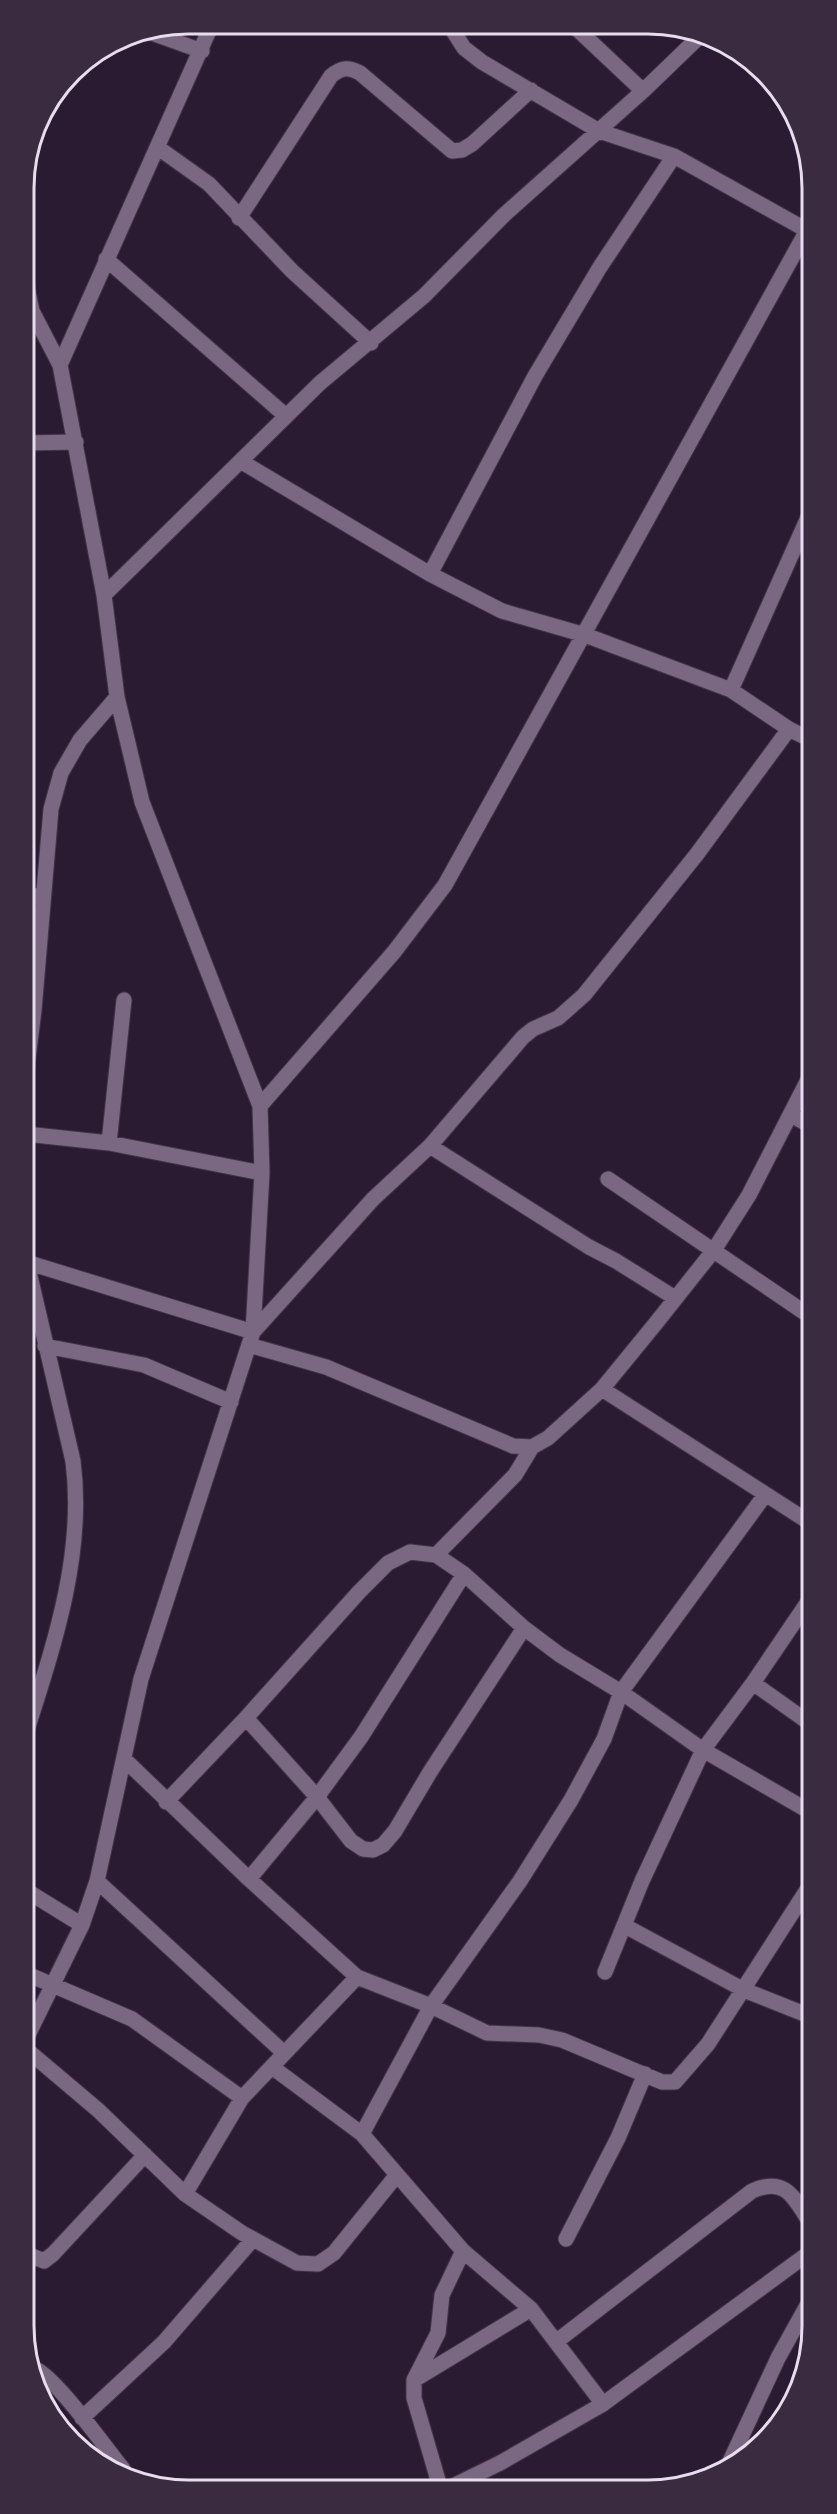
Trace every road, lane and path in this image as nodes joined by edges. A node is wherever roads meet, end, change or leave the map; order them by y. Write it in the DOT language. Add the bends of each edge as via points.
graph roads {
  1 [pos="455,34"];
  2 [pos="583,34"];
  3 [pos="208,35"];
  4 [pos="162,37"];
  5 [pos="694,42"];
  6 [pos="202,51"];
  7 [pos="531,90"];
  8 [pos="643,91"];
  9 [pos="599,130"];
  10 [pos="157,147"];
  11 [pos="674,156"];
  12 [pos="239,218"];
  13 [pos="802,225"];
  14 [pos="802,242"];
  15 [pos="106,259"];
  16 [pos="35,323"];
  17 [pos="371,343"];
  18 [pos="60,365"];
  19 [pos="286,416"];
  20 [pos="76,442"];
  21 [pos="35,443"];
  22 [pos="242,462"];
  23 [pos="802,531"];
  24 [pos="430,574"];
  25 [pos="104,595"];
  26 [pos="585,635"];
  27 [pos="731,690"];
  28 [pos="117,697"];
  29 [pos="789,729"];
  30 [pos="802,736"];
  31 [pos="42,894"];
  32 [pos="35,897"];
  33 [pos="124,1000"];
  34 [pos="35,1001"];
  35 [pos="802,1093"];
  36 [pos="260,1106"];
  37 [pos="791,1116"];
  38 [pos="802,1122"];
  39 [pos="35,1135"];
  40 [pos="109,1143"];
  41 [pos="430,1146"];
  42 [pos="262,1173"];
  43 [pos="608,1179"];
  44 [pos="714,1250"];
  45 [pos="34,1264"];
  46 [pos="675,1298"];
  47 [pos="34,1299"];
  48 [pos="802,1311"];
  49 [pos="251,1339"];
  50 [pos="45,1346"];
  51 [pos="602,1389"];
  52 [pos="231,1402"];
  53 [pos="532,1448"];
  54 [pos="765,1495"];
  55 [pos="802,1518"];
  56 [pos="436,1555"];
  57 [pos="464,1574"];
  58 [pos="802,1611"];
  59 [pos="524,1628"];
  60 [pos="753,1683"];
  61 [pos="621,1692"];
  62 [pos="34,1707"];
  63 [pos="246,1718"];
  64 [pos="802,1718"];
  65 [pos="703,1749"];
  66 [pos="124,1760"];
  67 [pos="317,1797"];
  68 [pos="166,1802"];
  69 [pos="802,1807"];
  70 [pos="249,1879"];
  71 [pos="97,1881"];
  72 [pos="34,1895"];
  73 [pos="802,1898"];
  74 [pos="82,1925"];
  75 [pos="625,1926"];
  76 [pos="605,1972"];
  77 [pos="34,1977"];
  78 [pos="357,1977"];
  79 [pos="52,1986"];
  80 [pos="744,1990"];
  81 [pos="431,2006"];
  82 [pos="802,2013"];
  83 [pos="34,2022"];
  84 [pos="284,2053"];
  85 [pos="34,2056"];
  86 [pos="272,2067"];
  87 [pos="645,2074"];
  88 [pos="242,2098"];
  89 [pos="362,2134"];
  90 [pos="145,2155"];
  91 [pos="396,2176"];
  92 [pos="185,2194"];
  93 [pos="802,2211"];
  94 [pos="253,2239"];
  95 [pos="566,2239"];
  96 [pos="463,2251"];
  97 [pos="34,2257"];
  98 [pos="802,2258"];
  99 [pos="531,2309"];
  100 [pos="802,2315"];
  101 [pos="556,2341"];
  102 [pos="42,2373"];
  103 [pos="414,2380"];
  104 [pos="603,2404"];
  105 [pos="82,2418"];
  106 [pos="733,2455"];
  107 [pos="118,2463"];
  108 [pos="438,2480"];
  109 [pos="465,2480"];
  1 -- 7 [label="street" via="464,48"];
  2 -- 8 [label="street"];
  3 -- 6 [label="street"];
  4 -- 6 [label="street"];
  5 -- 8 [label="street"];
  6 -- 10 [label="street"];
  7 -- 9 [label="street"];
  7 -- 12 [label="street" via="472,144 452,151 360,73 339,69"];
  8 -- 9 [label="street"];
  9 -- 11 [label="street"];
  9 -- 17 [label="street"];
  10 -- 12 [label="street" via="209,184"];
  10 -- 15 [label="street"];
  11 -- 13 [label="street"];
  11 -- 24 [label="street" via="600,267 535,376"];
  12 -- 17 [label="street"];
  14 -- 26 [label="street"];
  15 -- 18 [label="street"];
  15 -- 19 [label="street"];
  16 -- 18 [label="street"];
  17 -- 19 [label="street"];
  18 -- 20 [label="street"];
  19 -- 22 [label="street"];
  20 -- 21 [label="street"];
  20 -- 25 [label="street"];
  22 -- 24 [label="street"];
  22 -- 25 [label="street"];
  23 -- 27 [label="street"];
  24 -- 26 [label="street" via="502,612"];
  25 -- 28 [label="street"];
  26 -- 27 [label="street"];
  26 -- 36 [label="street" via="528,730 445,885 394,952"];
  27 -- 29 [label="street"];
  28 -- 31 [label="street" via="80,740 61,773 51,809"];
  28 -- 36 [label="street" via="142,802"];
  29 -- 30 [label="street"];
  29 -- 41 [label="street" via="584,995 558,1018 523,1037"];
  31 -- 32 [label="street"];
  31 -- 34 [label="street"];
  33 -- 40 [label="street"];
  35 -- 37 [label="street"];
  36 -- 42 [label="street"];
  37 -- 38 [label="street"];
  37 -- 44 [label="street"];
  39 -- 40 [label="street"];
  40 -- 42 [label="street"];
  41 -- 46 [label="street"];
  41 -- 49 [label="street" via="373,1199"];
  42 -- 49 [label="street"];
  43 -- 44 [label="street"];
  44 -- 46 [label="street"];
  44 -- 48 [label="street"];
  45 -- 49 [label="street"];
  46 -- 51 [label="street"];
  47 -- 50 [label="street"];
  49 -- 52 [label="street"];
  49 -- 53 [label="street" via="513,1446"];
  50 -- 52 [label="street" via="144,1365"];
  50 -- 62 [label="street" via="73,1461 76,1527 51,1654"];
  51 -- 53 [label="street"];
  51 -- 54 [label="street"];
  52 -- 66 [label="street" via="141,1679"];
  53 -- 56 [label="street" via="509,1482"];
  54 -- 55 [label="street"];
  54 -- 61 [label="street"];
  56 -- 57 [label="street"];
  56 -- 63 [label="street" via="410,1552 388,1563"];
  57 -- 59 [label="street"];
  57 -- 67 [label="street" via="361,1737"];
  58 -- 60 [label="street"];
  59 -- 61 [label="street"];
  59 -- 67 [label="street" via="384,1845 363,1849 351,1841"];
  60 -- 64 [label="street"];
  60 -- 65 [label="street"];
  61 -- 65 [label="street"];
  61 -- 81 [label="street" via="604,1739 571,1800 520,1881"];
  63 -- 67 [label="street"];
  63 -- 68 [label="street"];
  65 -- 69 [label="street"];
  65 -- 75 [label="street"];
  66 -- 68 [label="street"];
  66 -- 71 [label="street"];
  67 -- 70 [label="street"];
  68 -- 70 [label="street"];
  70 -- 78 [label="street"];
  71 -- 74 [label="street"];
  71 -- 84 [label="street"];
  72 -- 74 [label="street"];
  73 -- 80 [label="street"];
  74 -- 79 [label="street"];
  75 -- 76 [label="street"];
  75 -- 80 [label="street"];
  77 -- 79 [label="street"];
  78 -- 81 [label="street"];
  78 -- 84 [label="street"];
  79 -- 83 [label="street"];
  79 -- 88 [label="street" via="132,2019"];
  80 -- 82 [label="street"];
  80 -- 87 [label="street" via="708,2044 675,2082 662,2082"];
  81 -- 87 [label="street" via="486,2033 562,2040"];
  81 -- 89 [label="street"];
  84 -- 86 [label="street"];
  85 -- 90 [label="street"];
  86 -- 88 [label="street"];
  86 -- 89 [label="street"];
  87 -- 95 [label="street" via="618,2138"];
  88 -- 92 [label="street"];
  89 -- 91 [label="street"];
  90 -- 92 [label="street"];
  90 -- 97 [label="street" via="54,2254 44,2261"];
  91 -- 94 [label="street" via="334,2253 318,2264 297,2263"];
  91 -- 96 [label="street"];
  92 -- 94 [label="street"];
  93 -- 101 [label="street" via="779,2185 760,2188"];
  94 -- 105 [label="street" via="164,2342"];
  96 -- 99 [label="street"];
  96 -- 103 [label="street" via="442,2295 438,2332"];
  98 -- 104 [label="street"];
  99 -- 101 [label="street"];
  99 -- 103 [label="street"];
  100 -- 106 [label="street"];
  101 -- 104 [label="street"];
  102 -- 105 [label="street"];
  103 -- 108 [label="street" via="414,2398"];
  104 -- 109 [label="street"];
  105 -- 107 [label="street"];
}
